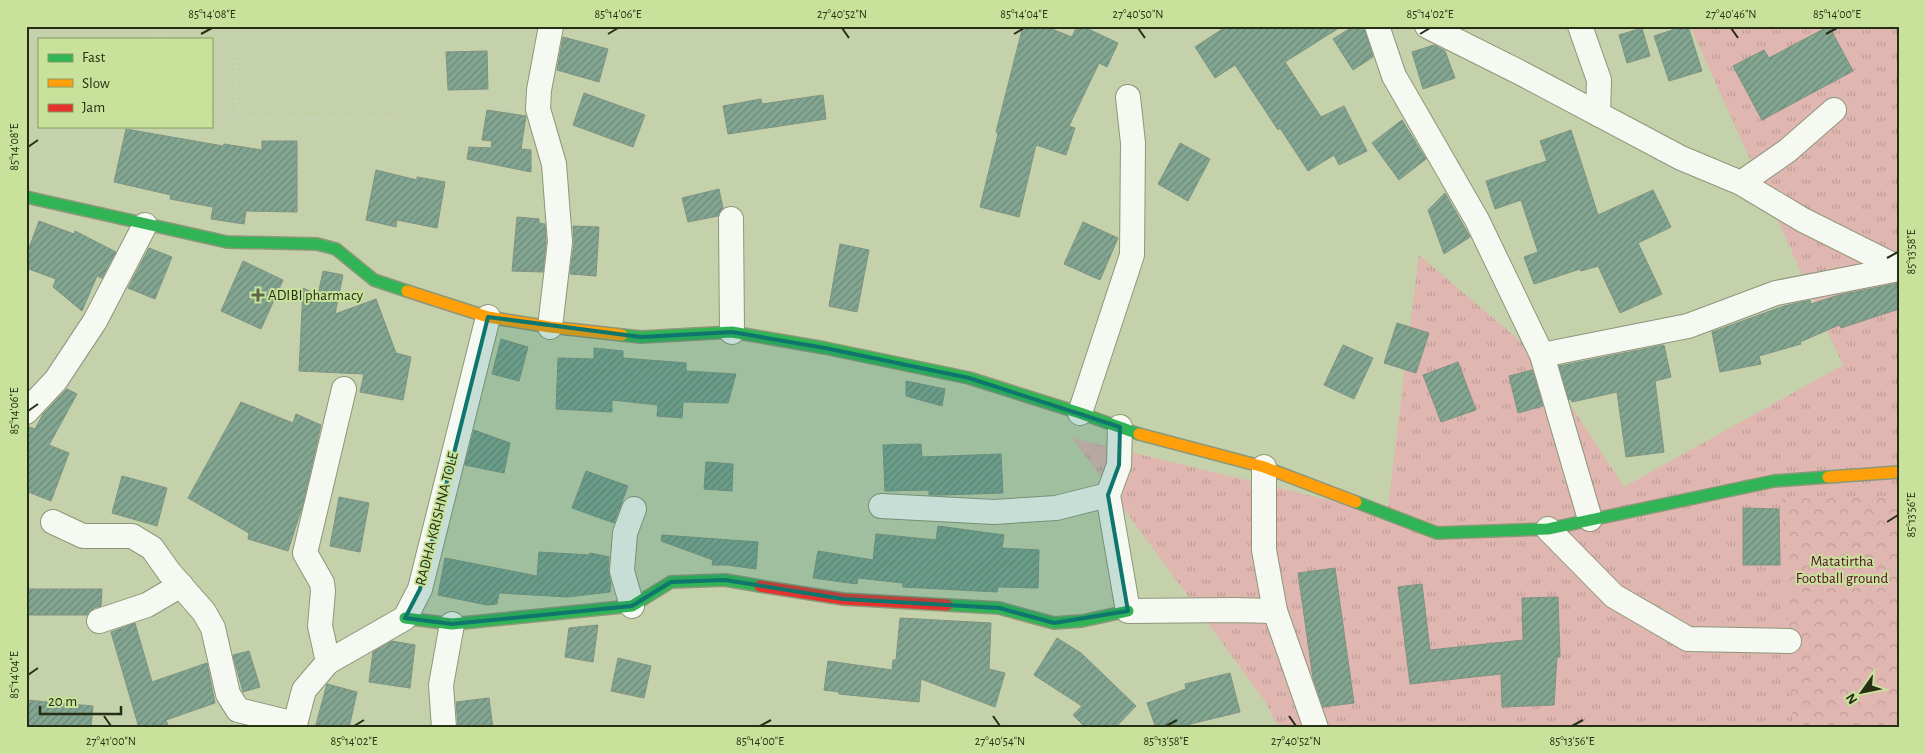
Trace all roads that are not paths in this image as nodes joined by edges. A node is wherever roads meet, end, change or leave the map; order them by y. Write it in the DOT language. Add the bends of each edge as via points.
graph roads {
  1 [pos="551,26"];
  2 [pos="1376,26"];
  3 [pos="1427,26"];
  4 [pos="1580,26"];
  5 [pos="1128,97"];
  6 [pos="1834,110"];
  7 [pos="1598,114"];
  8 [pos="1741,183"];
  9 [pos="26,197"];
  10 [pos="731,219"];
  11 [pos="145,225"];
  12 [pos="1899,269"];
  13 [pos="488,317"];
  14 [pos="550,327"];
  15 [pos="732,332"];
  16 [pos="1542,355"];
  17 [pos="344,389"];
  18 [pos="26,412"];
  19 [pos="1080,413"];
  20 [pos="1120,427"];
  21 [pos="1264,467"];
  22 [pos="1899,472"];
  23 [pos="1108,495"];
  24 [pos="881,506"];
  25 [pos="634,509"];
  26 [pos="1590,519"];
  27 [pos="53,522"];
  28 [pos="1548,529"];
  29 [pos="181,585"];
  30 [pos="632,606"];
  31 [pos="1128,611"];
  32 [pos="1275,612"];
  33 [pos="405,618"];
  34 [pos="100,621"];
  35 [pos="452,624"];
  36 [pos="1789,641"];
  37 [pos="328,662"];
  38 [pos="294,726"];
  39 [pos="444,728"];
  40 [pos="1316,728"];
  1 -- 14 [label="street" via="538,109 554,164 560,242"];
  2 -- 16 [label="street" via="1394,76 1477,220"];
  3 -- 7 [label="street"];
  4 -- 7 [label="street" via="1599,80"];
  5 -- 19 [label="street" via="1134,143 1132,255"];
  6 -- 8 [label="street" via="1787,151"];
  7 -- 8 [label="street" via="1681,158"];
  8 -- 12 [label="street"];
  9 -- 11 [label="street"];
  10 -- 15 [label="street"];
  11 -- 13 [label="street" via="227,242 326,246 336,249 374,280"];
  11 -- 18 [label="street" via="95,321 56,380"];
  12 -- 16 [label="street" via="1776,292 1688,326"];
  13 -- 14 [label="street"];
  13 -- 33 [label="street, RADHA KRISHNA TOLE" via="420,589"];
  14 -- 15 [label="street" via="641,337"];
  15 -- 19 [label="street" via="969,378"];
  16 -- 26 [label="street"];
  17 -- 37 [label="street" via="305,553 322,583 320,626"];
  19 -- 20 [label="street"];
  20 -- 21 [label="street" via="1150,438"];
  20 -- 23 [label="street" via="1119,465"];
  21 -- 28 [label="street" via="1437,533"];
  21 -- 32 [label="street" via="1264,550"];
  22 -- 26 [label="street" via="1774,482"];
  23 -- 24 [label="street" via="1056,508 994,512"];
  23 -- 31 [label="street"];
  25 -- 30 [label="street" via="625,533 622,571"];
  26 -- 28 [label="street"];
  27 -- 29 [label="street" via="83,536 132,536 152,548"];
  28 -- 36 [label="street" via="1614,596 1688,639"];
  29 -- 34 [label="street" via="147,605"];
  29 -- 38 [label="street" via="214,628 228,694 238,710"];
  30 -- 31 [label="street" via="671,582 725,580 843,599 999,608 1054,623 1082,621"];
  30 -- 35 [label="street"];
  31 -- 32 [label="street"];
  32 -- 40 [label="street"];
  33 -- 35 [label="street"];
  33 -- 37 [label="street"];
  35 -- 39 [label="street" via="441,685"];
  37 -- 38 [label="street" via="304,690"];
}
